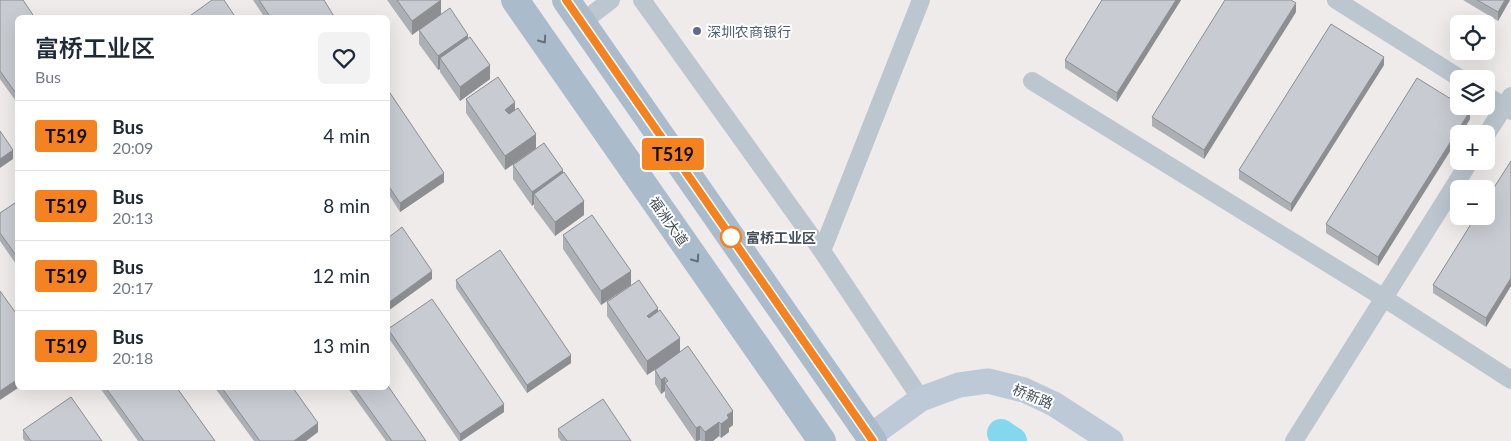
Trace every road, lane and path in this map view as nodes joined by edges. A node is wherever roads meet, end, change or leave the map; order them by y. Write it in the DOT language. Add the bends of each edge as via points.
graph roads {
  1 [pos="515,0"];
  2 [pos="566,0"];
  3 [pos="611,0"];
  4 [pos="642,0"];
  5 [pos="921,0"];
  6 [pos="1336,0"];
  7 [pos="582,23"];
  8 [pos="1450,73"];
  9 [pos="1032,82"];
  10 [pos="1495,99"];
  11 [pos="1509,104"];
  12 [pos="1493,125"];
  13 [pos="1464,170"];
  14 [pos="822,251"];
  15 [pos="1384,298"];
  16 [pos="1511,380"];
  17 [pos="788,391"];
  18 [pos="921,399"];
  19 [pos="872,438"];
  20 [pos="799,441"];
  21 [pos="822,441"];
  22 [pos="1111,441"];
  23 [pos="1294,441"];
  1 -- 17 [label="main road, 福洲大道, one-way"];
  2 -- 7 [label="main road"];
  3 -- 7 [label="street"];
  4 -- 14 [label="street"];
  5 -- 14 [label="street"];
  6 -- 8 [label="street"];
  7 -- 19 [label="main road"];
  9 -- 15 [label="street"];
  10 -- 11 [label="street"];
  11 -- 12 [label="street"];
  13 -- 15 [label="street"];
  14 -- 18 [label="street"];
  15 -- 16 [label="street"];
  15 -- 23 [label="street"];
  17 -- 20 [label="main road"];
  17 -- 21 [label="main road, 福洲大道"];
  18 -- 19 [label="street, 桥新路"];
  18 -- 22 [label="street, 桥新路" via="959,384 988,381 1024,390 1054,404"];
}
